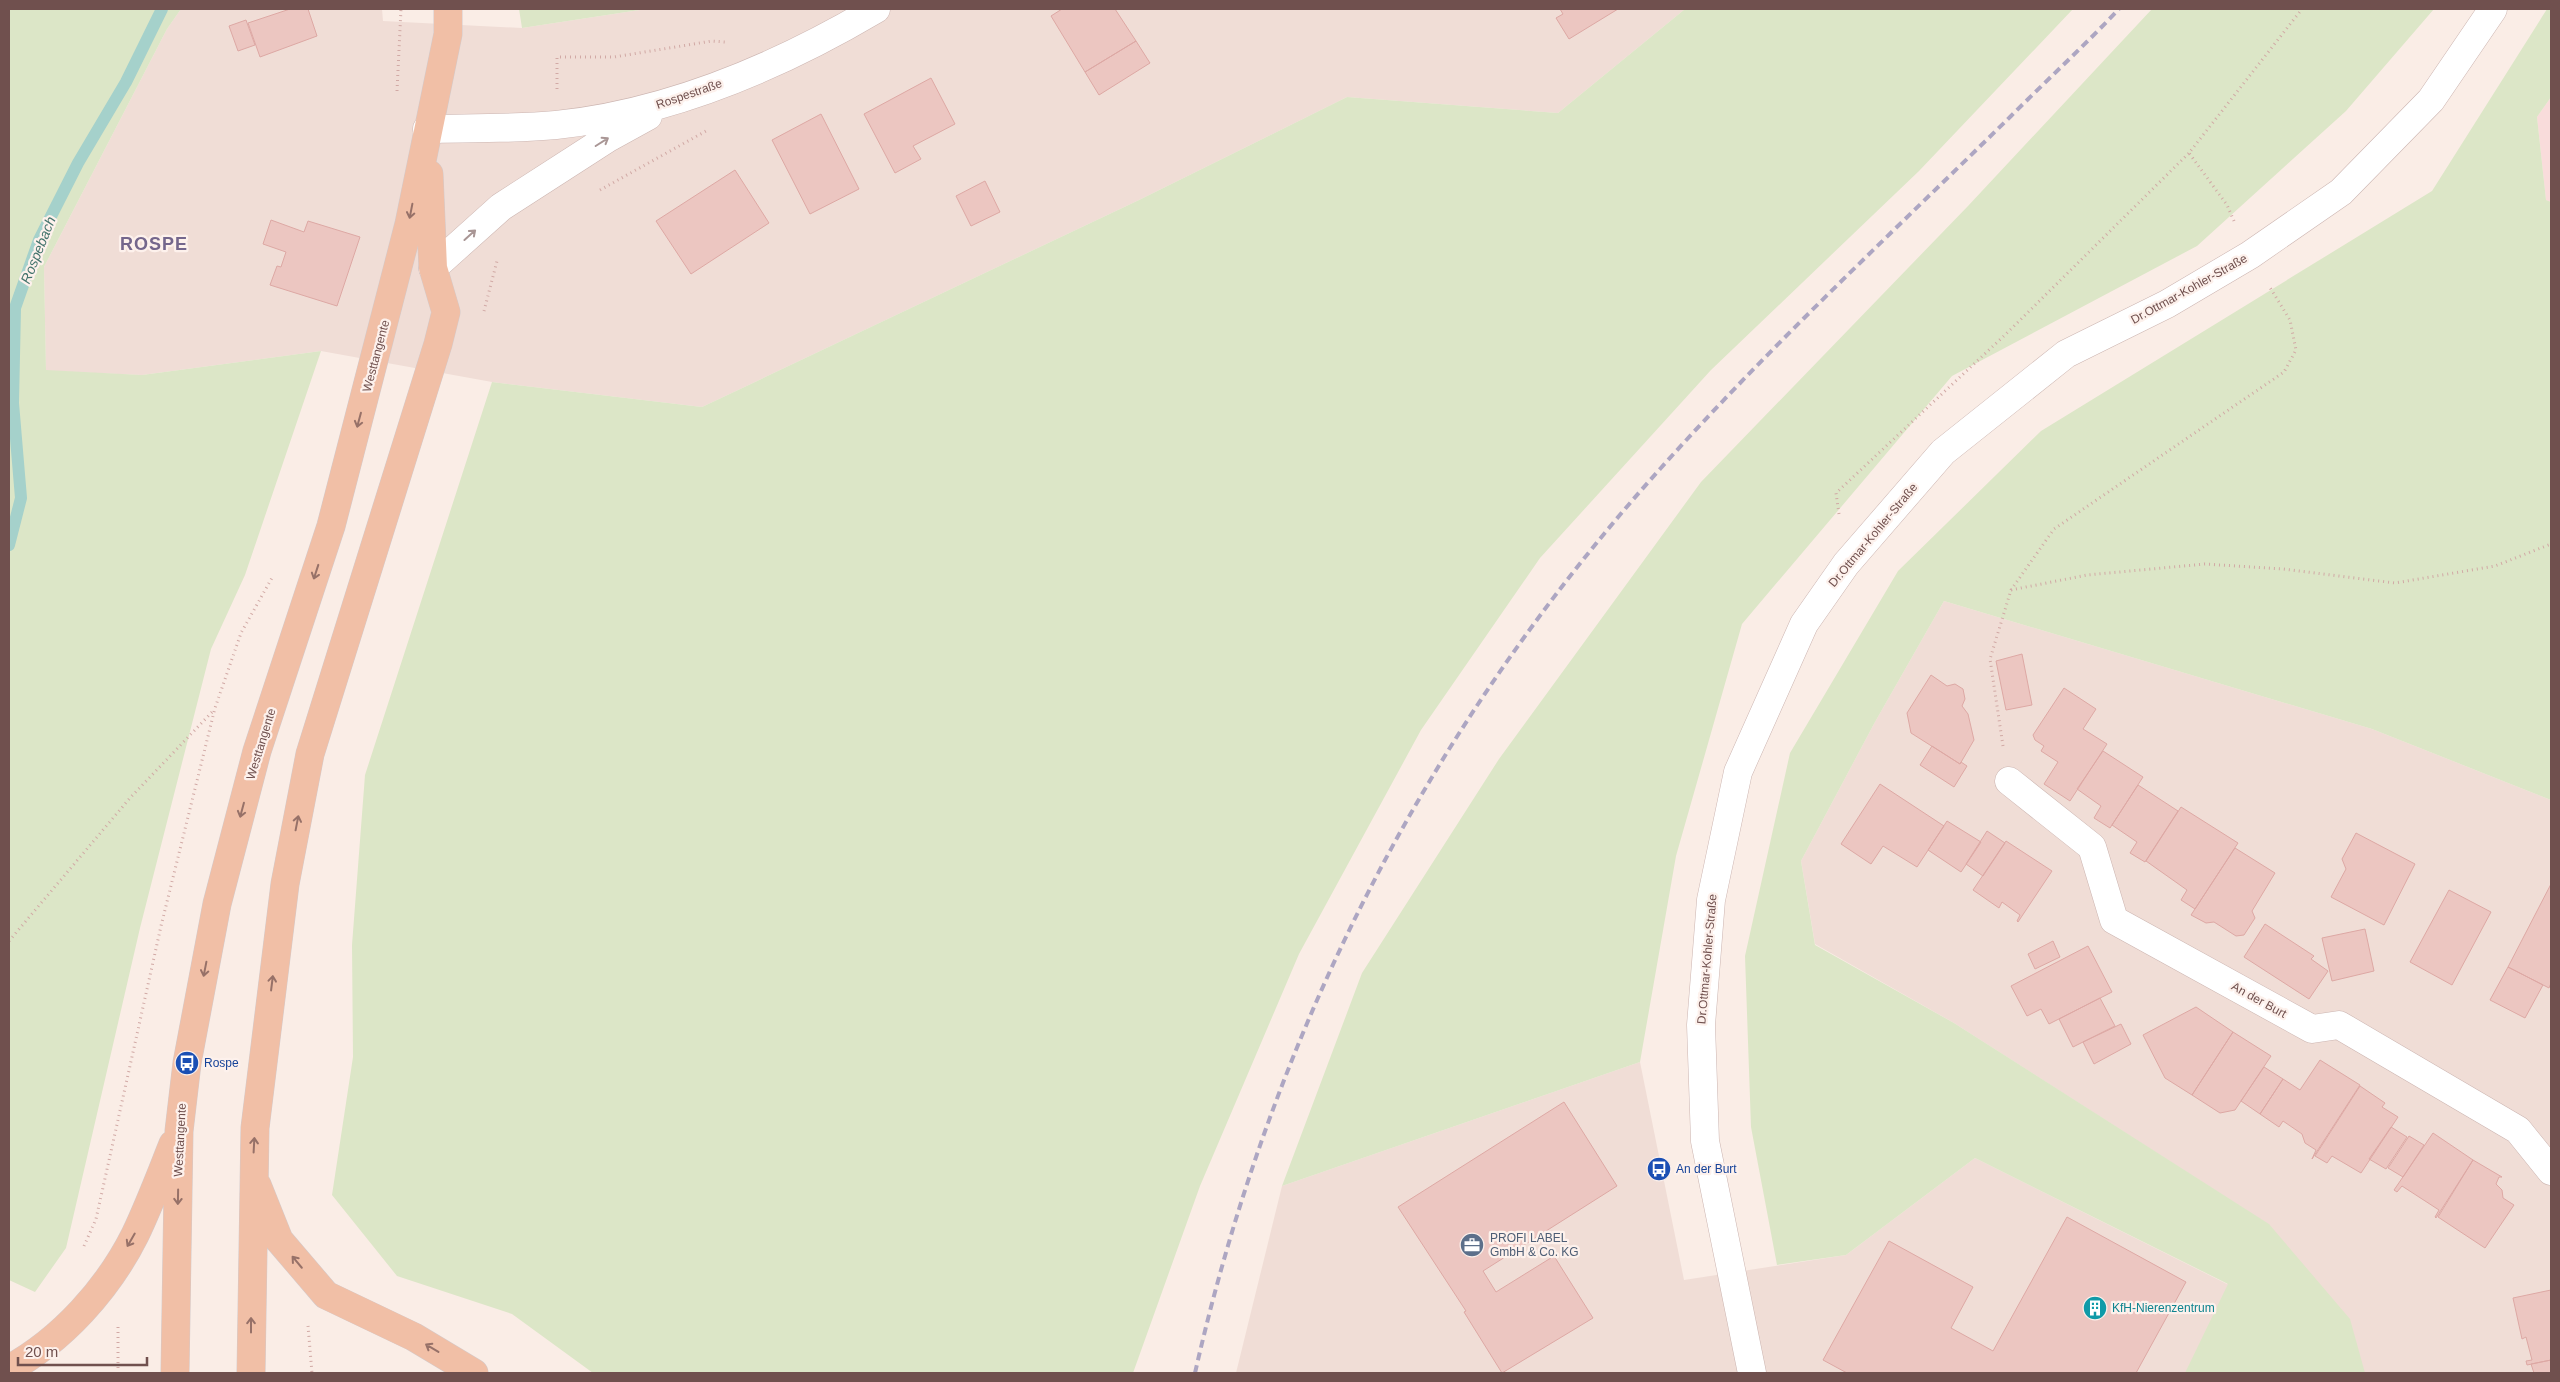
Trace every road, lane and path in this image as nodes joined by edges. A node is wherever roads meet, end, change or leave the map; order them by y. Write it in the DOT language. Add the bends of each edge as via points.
graph roads {
  1 [pos="448,9"];
  2 [pos="876,9"];
  3 [pos="2302,9"];
  4 [pos="2493,9"];
  5 [pos="732,42"];
  6 [pos="666,105"];
  7 [pos="556,125"];
  8 [pos="710,127"];
  9 [pos="427,129"];
  10 [pos="2189,153"];
  11 [pos="594,194"];
  12 [pos="2250,255"];
  13 [pos="433,268"];
  14 [pos="2551,544"];
  15 [pos="1846,564"];
  16 [pos="2011,590"];
  17 [pos="2009,781"];
  18 [pos="9,941"];
  19 [pos="179,1131"];
  20 [pos="2551,1171"];
  21 [pos="252,1174"];
  22 [pos="81,1252"];
  23 [pos="307,1320"];
  24 [pos="9,1369"];
  25 [pos="175,1373"];
  26 [pos="251,1373"];
  27 [pos="312,1373"];
  28 [pos="474,1373"];
  29 [pos="1752,1373"];
  1 -- 9 [label="main road, Westtangente" via="448,34"];
  2 -- 6 [label="street, Rospestraße" via="780,60"];
  3 -- 10 [label="path"];
  4 -- 12 [label="street, Dr.Ottmar-Kohler-Straße" via="2431,100 2341,192"];
  5 -- 7 [label="path" via="712,41 614,57 557,57"];
  6 -- 7 [label="street, Rospestraße"];
  13 -- 6 [label="street, one-way" via="501,207"];
  7 -- 9 [label="street, Rospestraße"];
  8 -- 11 [label="path"];
  9 -- 13 [label="main road, Westtangente"];
  9 -- 19 [label="main road, Westtangente, one-way" via="397,271 331,526 257,751 218,904 187,1064"];
  10 -- 12 [label="path" via="2227,205"];
  10 -- 15 [label="path" via="2006,334 1836,493"];
  12 -- 15 [label="street, Dr.Ottmar-Kohler-Straße" via="2167,304 2066,354 1943,452"];
  12 -- 16 [label="path" via="2290,320 2296,350 2284,372 2054,529"];
  21 -- 13 [label="main road, Westtangente, one-way" via="254,1128 285,884 308,763 438,344 446,312"];
  14 -- 16 [label="path" via="2495,566 2395,583 2283,569 2205,564 2087,575"];
  15 -- 29 [label="street, Dr.Ottmar-Kohler-Straße" via="1804,624 1738,772 1711,900 1701,1025 1705,1141"];
  16 -- 17 [label="path" via="1990,658"];
  17 -- 20 [label="street, An der Burt" via="2092,847 2114,920 2312,1029 2339,1025 2518,1130"];
  18 -- 22 [label="path" via="130,798 215,708 161,926 96,1219"];
  19 -- 24 [label="main road, one-way" via="134,1236 94,1299 31,1357"];
  19 -- 25 [label="main road, Westtangente, one-way"];
  26 -- 21 [label="main road, Westtangente, one-way"];
  28 -- 21 [label="main road, one-way" via="414,1337 326,1294 279,1240"];
  23 -- 27 [label="path"];
}
